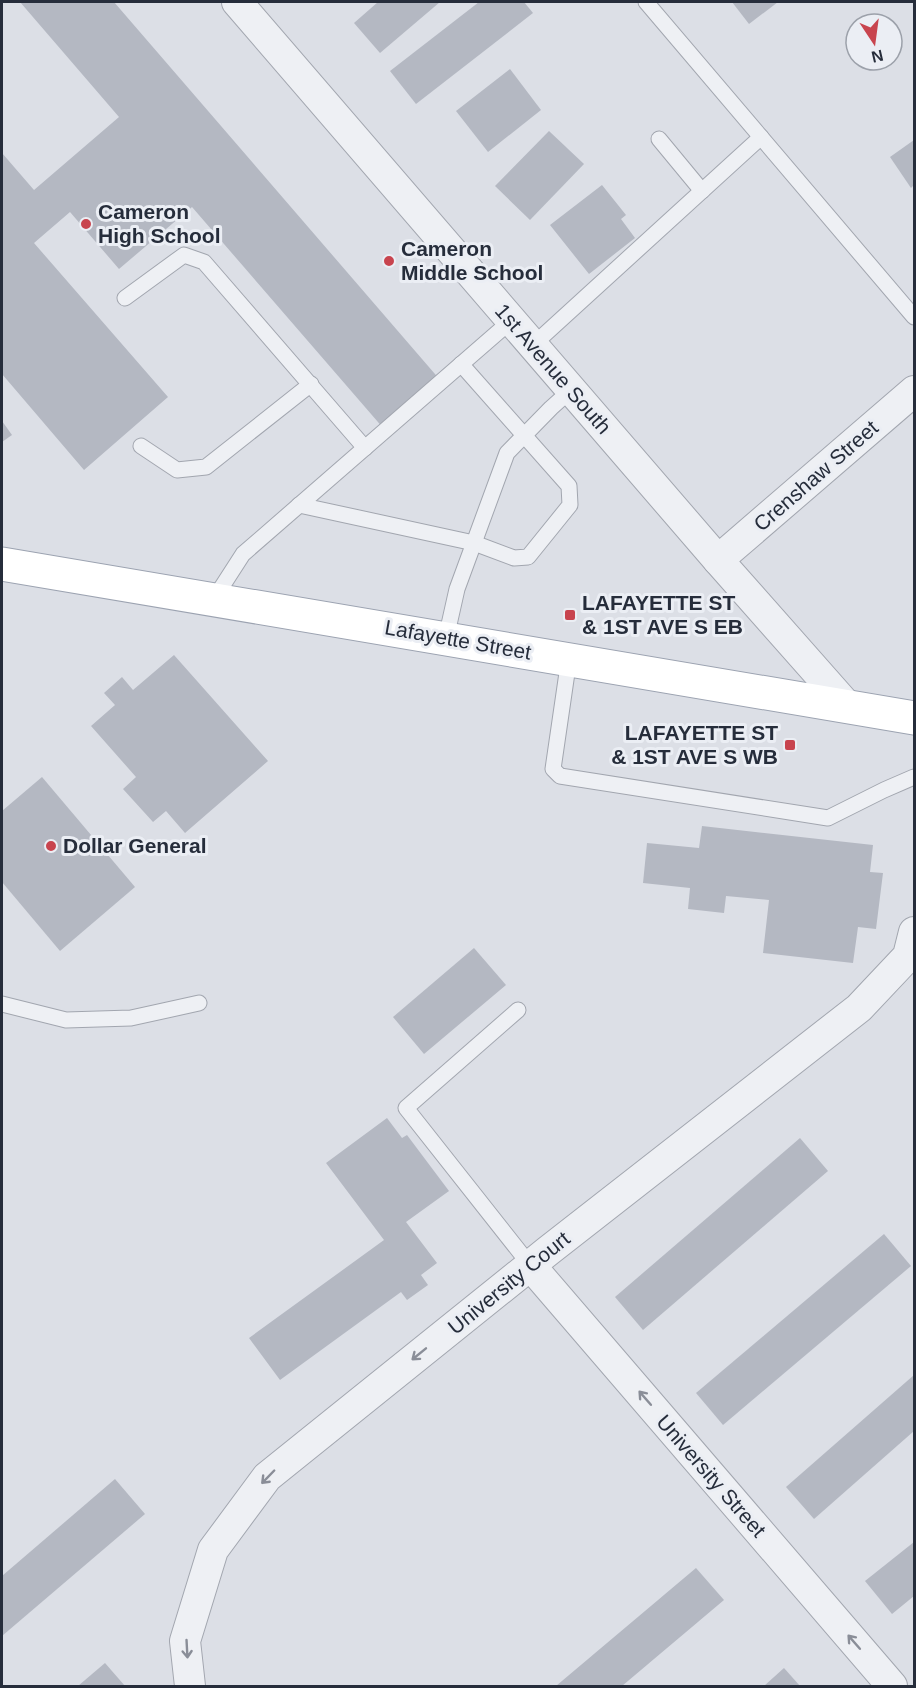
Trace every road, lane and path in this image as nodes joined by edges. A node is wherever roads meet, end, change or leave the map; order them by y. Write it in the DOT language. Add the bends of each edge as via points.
graph roads {
  1 [pos="237,2"];
  2 [pos="646,2"];
  3 [pos="761,137"];
  4 [pos="659,139"];
  5 [pos="702,191"];
  6 [pos="125,298"];
  7 [pos="915,317"];
  8 [pos="512,320"];
  9 [pos="533,345"];
  10 [pos="461,364"];
  11 [pos="310,384"];
  12 [pos="571,390"];
  13 [pos="915,391"];
  14 [pos="524,436"];
  15 [pos="141,446"];
  16 [pos="365,448"];
  17 [pos="299,505"];
  18 [pos="474,543"];
  19 [pos="718,560"];
  20 [pos="2,564"];
  21 [pos="214,599"];
  22 [pos="446,638"];
  23 [pos="569,659"];
  24 [pos="848,707"];
  25 [pos="915,718"];
  26 [pos="915,777"];
  27 [pos="915,932"];
  28 [pos="199,1003"];
  29 [pos="2,1004"];
  30 [pos="518,1010"];
  31 [pos="530,1265"];
  32 [pos="190,1686"];
  33 [pos="892,1686"];
  1 -- 8 [label="street, 1st Avenue South"];
  2 -- 3 [label="lane"];
  3 -- 5 [label="lane"];
  3 -- 7 [label="lane"];
  4 -- 5 [label="lane"];
  5 -- 9 [label="lane"];
  6 -- 11 [label="lane" via="184,255 204,262"];
  8 -- 9 [label="street, 1st Avenue South"];
  8 -- 10 [label="lane"];
  9 -- 12 [label="street, 1st Avenue South"];
  10 -- 14 [label="lane"];
  10 -- 16 [label="lane"];
  11 -- 15 [label="lane" via="206,467 177,470"];
  11 -- 16 [label="lane"];
  12 -- 14 [label="lane"];
  12 -- 19 [label="street, 1st Avenue South"];
  13 -- 19 [label="street, Crenshaw Street"];
  14 -- 18 [label="lane" via="507,453"];
  14 -- 18 [label="lane" via="569,486 570,505 528,557 514,558"];
  16 -- 17 [label="lane"];
  17 -- 18 [label="lane"];
  17 -- 21 [label="lane" via="243,554"];
  18 -- 22 [label="lane" via="457,589"];
  19 -- 24 [label="street, 1st Avenue South"];
  20 -- 21 [label="main road, Lafayette Street"];
  21 -- 22 [label="main road, Lafayette Street"];
  22 -- 23 [label="main road, Lafayette Street"];
  23 -- 24 [label="main road, Lafayette Street"];
  23 -- 26 [label="lane" via="553,769 560,776 828,818"];
  24 -- 25 [label="main road, Lafayette Street"];
  27 -- 31 [label="street, University Court" via="908,957 859,1008"];
  28 -- 29 [label="lane" via="131,1018 66,1020"];
  30 -- 31 [label="lane" via="406,1108"];
  31 -- 32 [label="street, University Court, one-way" via="267,1477 213,1550 185,1641"];
  33 -- 31 [label="street, University Street, one-way"];
}
